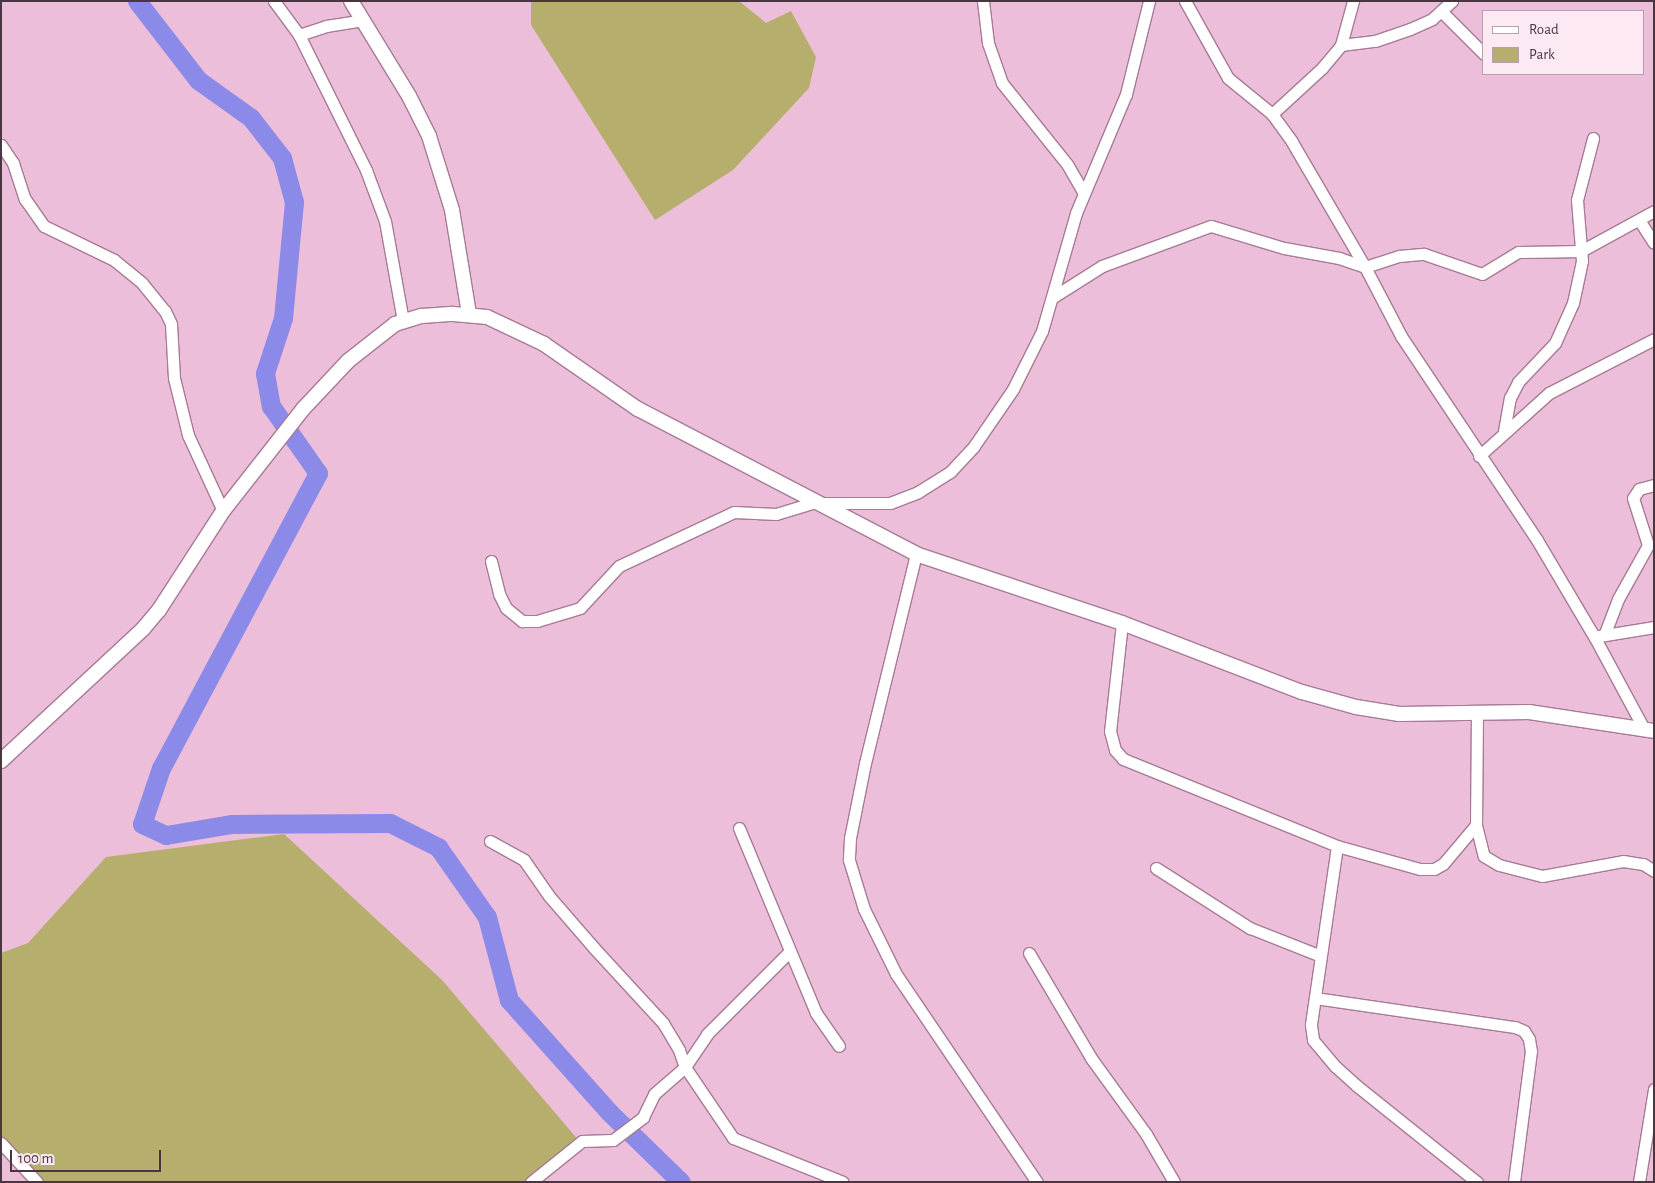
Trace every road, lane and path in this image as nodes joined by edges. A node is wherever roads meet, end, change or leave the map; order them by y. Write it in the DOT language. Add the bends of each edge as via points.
graph roads {
  1 [pos="274,1"];
  2 [pos="351,1"];
  3 [pos="982,1"];
  4 [pos="1149,1"];
  5 [pos="1185,1"];
  6 [pos="1353,1"];
  7 [pos="1452,1"];
  8 [pos="1441,11"];
  9 [pos="362,20"];
  10 [pos="299,35"];
  11 [pos="1341,45"];
  12 [pos="1482,52"];
  13 [pos="1272,114"];
  14 [pos="1593,138"];
  15 [pos="1,144"];
  16 [pos="1084,193"];
  17 [pos="1654,211"];
  18 [pos="1639,220"];
  19 [pos="1654,243"];
  20 [pos="1581,251"];
  21 [pos="1365,267"];
  22 [pos="1053,297"];
  23 [pos="469,314"];
  24 [pos="404,320"];
  25 [pos="1654,339"];
  26 [pos="1504,431"];
  27 [pos="1479,456"];
  28 [pos="1654,485"];
  29 [pos="812,502"];
  30 [pos="223,511"];
  31 [pos="916,554"];
  32 [pos="491,561"];
  33 [pos="1122,623"];
  34 [pos="1654,627"];
  35 [pos="1600,635"];
  36 [pos="1477,713"];
  37 [pos="1649,730"];
  38 [pos="1,761"];
  39 [pos="1476,825"];
  40 [pos="739,828"];
  41 [pos="490,841"];
  42 [pos="1337,846"];
  43 [pos="1156,868"];
  44 [pos="1654,871"];
  45 [pos="789,952"];
  46 [pos="1029,952"];
  47 [pos="1321,956"];
  48 [pos="1315,998"];
  49 [pos="839,1046"];
  50 [pos="684,1067"];
  51 [pos="1654,1089"];
  52 [pos="1,1143"];
  53 [pos="37,1182"];
  54 [pos="531,1182"];
  55 [pos="843,1182"];
  56 [pos="1037,1182"];
  57 [pos="1174,1182"];
  58 [pos="1477,1182"];
  59 [pos="1514,1182"];
  60 [pos="1639,1182"];
  1 -- 10 [label="street"];
  2 -- 9 [label="street"];
  3 -- 16 [label="street" via="989,49 1002,84 1066,164"];
  4 -- 16 [label="street" via="1126,94 1104,153"];
  5 -- 13 [label="street" via="1228,78"];
  6 -- 11 [label="street"];
  7 -- 8 [label="street"];
  8 -- 11 [label="street" via="1422,24 1383,39"];
  8 -- 12 [label="street"];
  9 -- 10 [label="street" via="326,26"];
  9 -- 23 [label="street" via="409,96 429,136 452,210"];
  10 -- 24 [label="street" via="366,170 385,221"];
  11 -- 13 [label="street" via="1322,68"];
  13 -- 21 [label="street" via="1292,142"];
  14 -- 20 [label="street" via="1577,200"];
  15 -- 30 [label="street" via="14,163 25,199 44,226 114,260 142,283 166,311 171,324 174,378 188,435"];
  16 -- 22 [label="street" via="1069,233"];
  17 -- 18 [label="street"];
  18 -- 19 [label="street"];
  18 -- 20 [label="street"];
  20 -- 21 [label="street" via="1518,252 1482,274 1424,254 1399,256"];
  20 -- 26 [label="street" via="1575,294 1560,333 1548,353 1518,382 1506,407"];
  21 -- 22 [label="street" via="1211,226 1102,266"];
  21 -- 27 [label="street" via="1401,336"];
  22 -- 29 [label="street" via="1042,331 1013,388 974,446 950,472 918,492 890,503"];
  23 -- 24 [label="street"];
  23 -- 29 [label="street" via="488,318 544,344 638,409"];
  24 -- 30 [label="street" via="376,336 303,409"];
  25 -- 26 [label="street" via="1548,393"];
  26 -- 27 [label="street"];
  27 -- 35 [label="street"];
  28 -- 35 [label="street" via="1640,489 1633,498 1648,545"];
  29 -- 31 [label="street"];
  29 -- 32 [label="street" via="776,514 734,512 619,566 580,608 537,620 522,621 506,608"];
  30 -- 38 [label="street" via="144,629"];
  31 -- 33 [label="street"];
  31 -- 56 [label="street" via="865,763 850,838 850,860 864,909 896,974"];
  33 -- 36 [label="street" via="1340,703 1399,714"];
  33 -- 42 [label="street" via="1110,731 1112,745 1119,755 1165,777"];
  34 -- 35 [label="street"];
  35 -- 37 [label="street"];
  36 -- 37 [label="street" via="1529,712"];
  36 -- 39 [label="street"];
  39 -- 42 [label="street" via="1443,864 1428,870"];
  39 -- 44 [label="street" via="1484,856 1531,874 1556,875 1623,861 1643,864"];
  40 -- 45 [label="street"];
  41 -- 50 [label="street" via="524,860 549,896 664,1023 680,1050"];
  42 -- 47 [label="street"];
  43 -- 47 [label="street" via="1250,928"];
  45 -- 49 [label="street" via="816,1013"];
  45 -- 50 [label="street" via="707,1034"];
  46 -- 57 [label="street" via="1091,1058 1146,1134"];
  47 -- 48 [label="street"];
  48 -- 58 [label="street" via="1311,1033 1318,1048 1357,1086"];
  48 -- 59 [label="street" via="1515,1027 1524,1031 1531,1051"];
  50 -- 54 [label="street" via="654,1094 643,1117 620,1135 613,1140 582,1141"];
  50 -- 55 [label="street" via="733,1138"];
  51 -- 60 [label="street"];
  52 -- 53 [label="street"];
}
